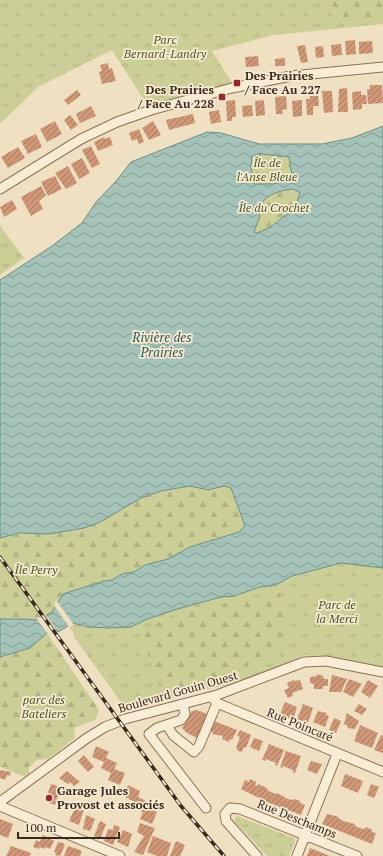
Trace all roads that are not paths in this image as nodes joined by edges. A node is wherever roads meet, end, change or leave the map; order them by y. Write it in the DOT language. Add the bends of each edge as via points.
graph roads {
  1 [pos="383,67"];
  2 [pos="0,189"];
  3 [pos="383,672"];
  4 [pos="214,700"];
  5 [pos="183,705"];
  6 [pos="167,725"];
  7 [pos="337,754"];
  8 [pos="383,772"];
  9 [pos="0,802"];
  10 [pos="0,806"];
  11 [pos="206,808"];
  12 [pos="305,835"];
  13 [pos="120,856"];
  14 [pos="257,856"];
  15 [pos="297,856"];
  16 [pos="357,856"];
  1 -- 2 [label="street" via="291,76 232,88 151,110 81,139"];
  3 -- 4 [label="street, Boulevard Gouin Ouest" via="330,662 304,662"];
  4 -- 5 [label="street, Boulevard Gouin Ouest"];
  4 -- 6 [label="street" via="199,746 194,752 171,733"];
  4 -- 7 [label="street, Rue Poincaré"];
  5 -- 6 [label="street" via="185,714 181,720"];
  5 -- 9 [label="street, Boulevard Gouin Ouest" via="125,719 102,729"];
  6 -- 11 [label="street" via="149,734"];
  7 -- 8 [label="street, Rue Poincaré"];
  7 -- 12 [label="street"];
  10 -- 13 [label="street"];
  12 -- 14 [label="street, Rue Deschamps" via="237,808 228,810 226,821"];
  12 -- 15 [label="street"];
  12 -- 16 [label="street, Rue Deschamps"];
}
